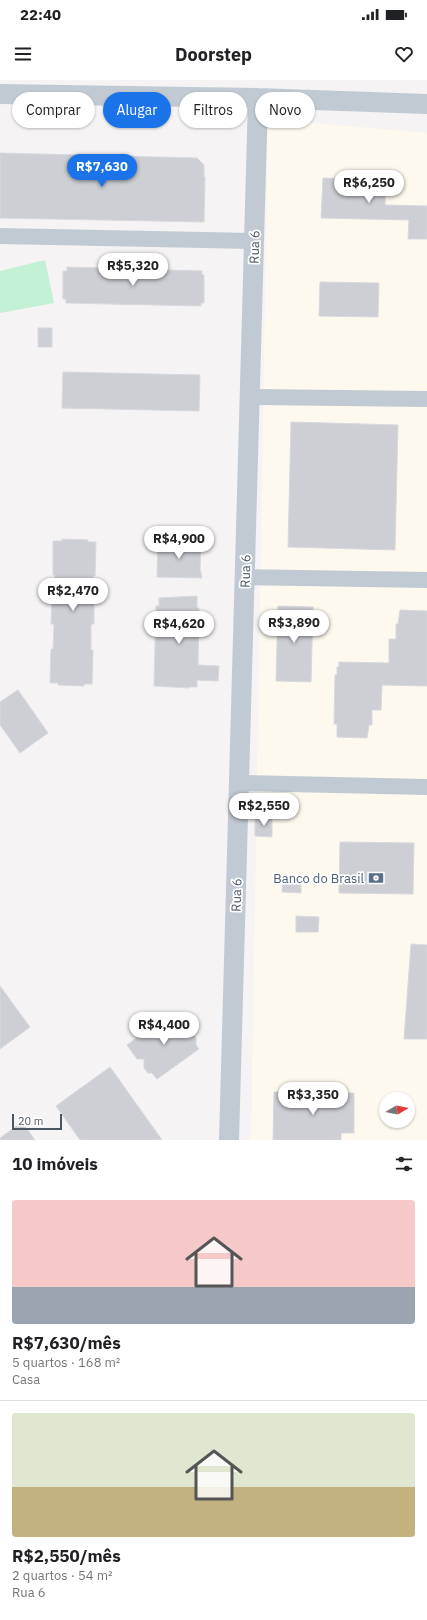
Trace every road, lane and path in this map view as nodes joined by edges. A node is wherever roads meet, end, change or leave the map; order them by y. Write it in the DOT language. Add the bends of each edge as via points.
graph roads {
  1 [pos="0,94"];
  2 [pos="255,98"];
  3 [pos="315,100"];
  4 [pos="427,104"];
  5 [pos="257,128"];
  6 [pos="0,236"];
  7 [pos="254,241"];
  8 [pos="250,397"];
  9 [pos="427,399"];
  10 [pos="245,577"];
  11 [pos="427,580"];
  12 [pos="239,783"];
  13 [pos="427,787"];
  14 [pos="229,1140"];
  1 -- 2 [label="street"];
  3 -- 4 [label="street"];
  5 -- 7 [label="street, Rua 6"];
  6 -- 7 [label="street"];
  7 -- 8 [label="street, Rua 6"];
  8 -- 9 [label="street"];
  8 -- 10 [label="street, Rua 6"];
  10 -- 11 [label="street"];
  10 -- 12 [label="street, Rua 6"];
  12 -- 13 [label="street"];
  12 -- 14 [label="street, Rua 6"];
}
